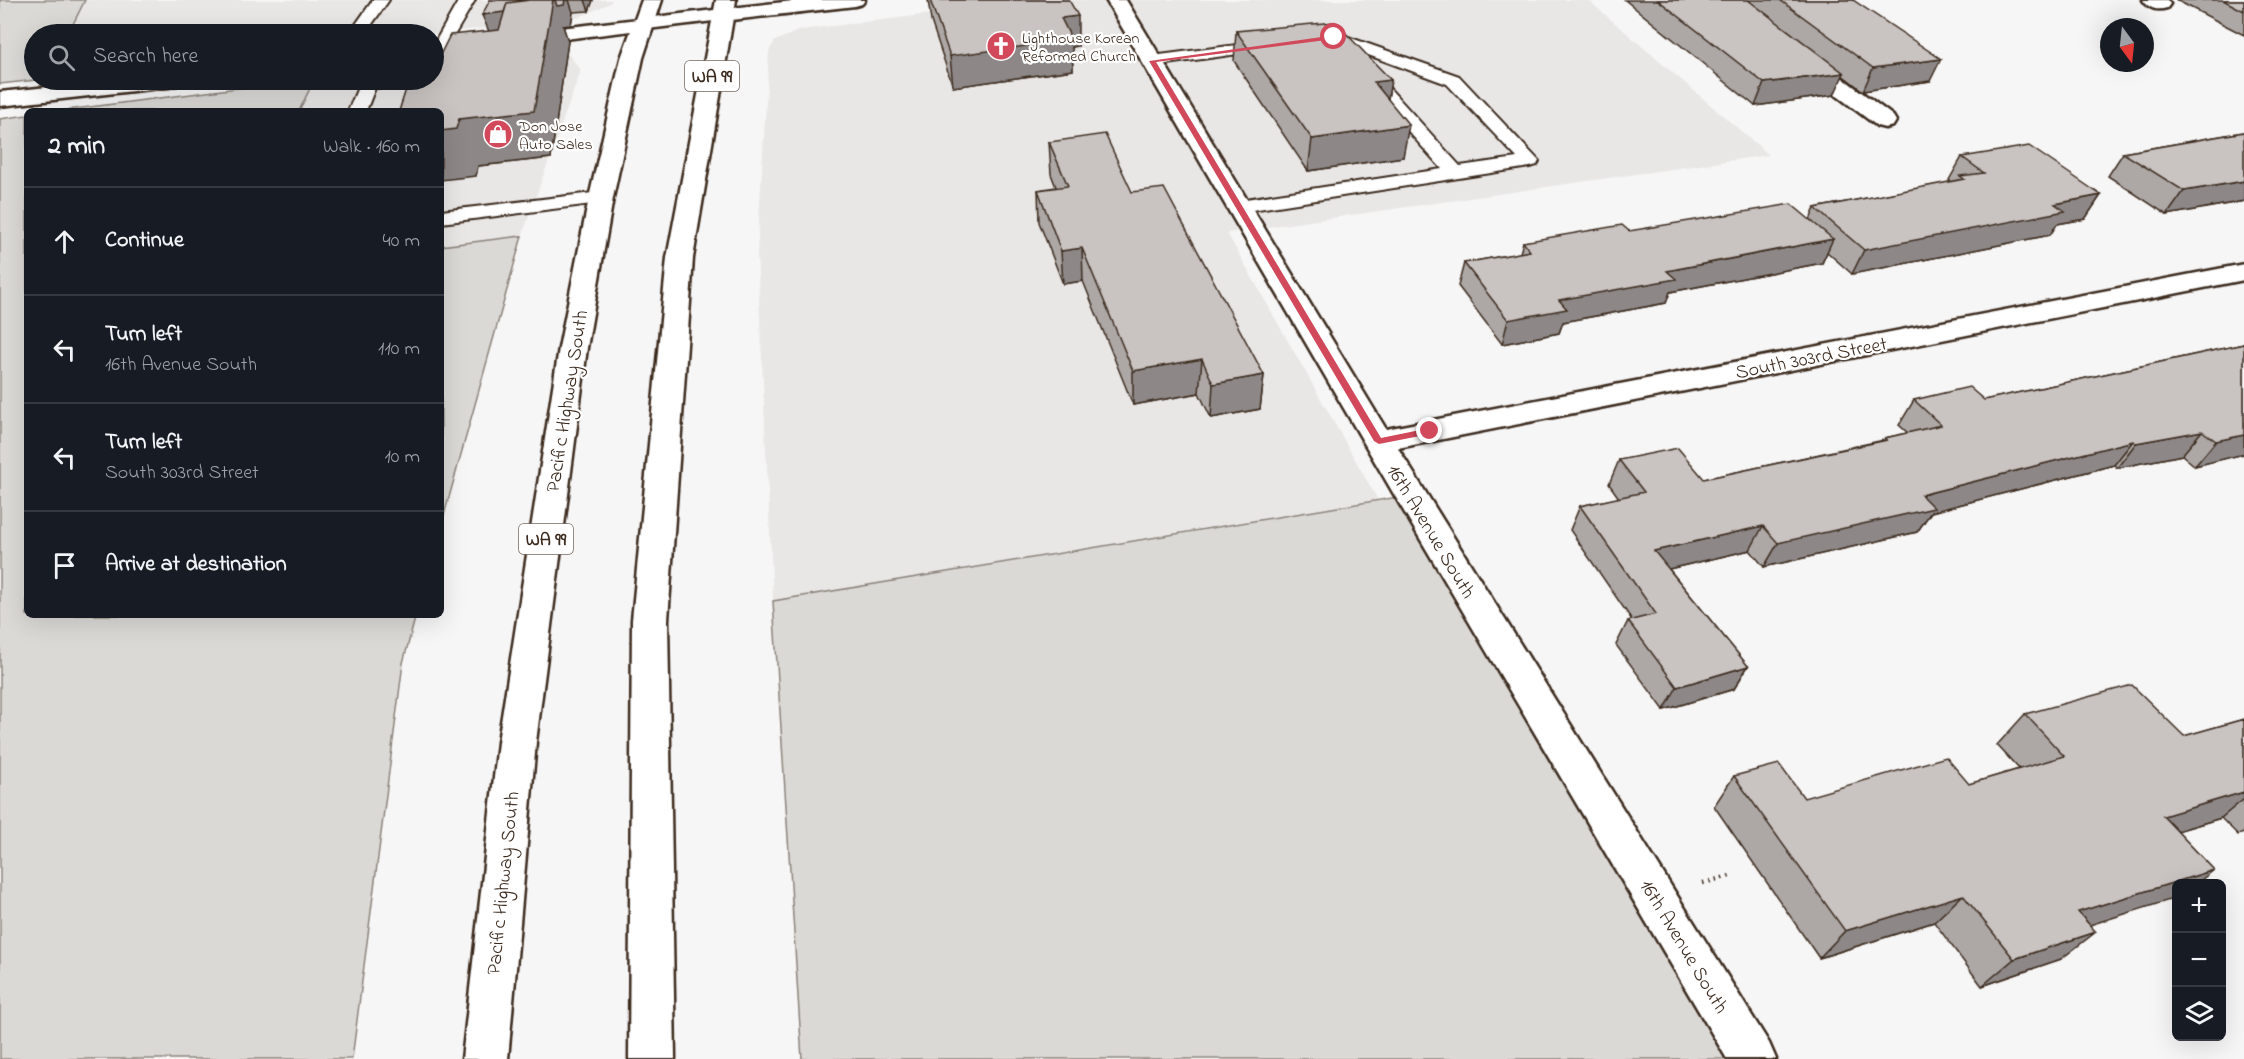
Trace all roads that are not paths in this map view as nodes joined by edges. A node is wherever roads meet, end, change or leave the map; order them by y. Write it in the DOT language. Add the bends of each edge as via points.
graph roads {
  1 [pos="381,0"];
  2 [pos="467,0"];
  3 [pos="848,0"];
  4 [pos="1116,0"];
  5 [pos="724,8"];
  6 [pos="647,12"];
  7 [pos="364,24"];
  8 [pos="444,36"];
  9 [pos="1334,37"];
  10 [pos="1311,40"];
  11 [pos="1287,43"];
  12 [pos="444,48"];
  13 [pos="1791,50"];
  14 [pos="1152,61"];
  15 [pos="80,90"];
  16 [pos="365,90"];
  17 [pos="0,99"];
  18 [pos="358,108"];
  19 [pos="1885,121"];
  20 [pos="1455,173"];
  21 [pos="601,198"];
  22 [pos="1239,206"];
  23 [pos="444,217"];
  24 [pos="2244,272"];
  25 [pos="1379,441"];
  26 [pos="484,1059"];
  27 [pos="652,1059"];
  28 [pos="1753,1059"];
  1 -- 7 [label="lane"];
  2 -- 8 [label="lane"];
  3 -- 5 [label="street"];
  4 -- 14 [label="street, 16th Avenue South"];
  5 -- 6 [label="street"];
  5 -- 27 [label="street, WA 99" via="680,258 650,620"];
  6 -- 12 [label="street" via="513,49"];
  6 -- 21 [label="street, Pacific Highway South / WA 99" via="632,58"];
  9 -- 10 [label="lane"];
  9 -- 20 [label="lane"];
  9 -- 20 [label="lane" via="1453,80 1530,161"];
  11 -- 14 [label="lane"];
  13 -- 19 [label="street"];
  14 -- 22 [label="street, 16th Avenue South"];
  15 -- 17 [label="street"];
  16 -- 18 [label="lane"];
  20 -- 22 [label="lane"];
  21 -- 23 [label="lane"];
  21 -- 26 [label="street, Pacific Highway South / WA 99" via="573,348 517,742"];
  22 -- 25 [label="street, 16th Avenue South"];
  24 -- 25 [label="street, South 303rd Street"];
  25 -- 28 [label="street, 16th Avenue South"];
}
